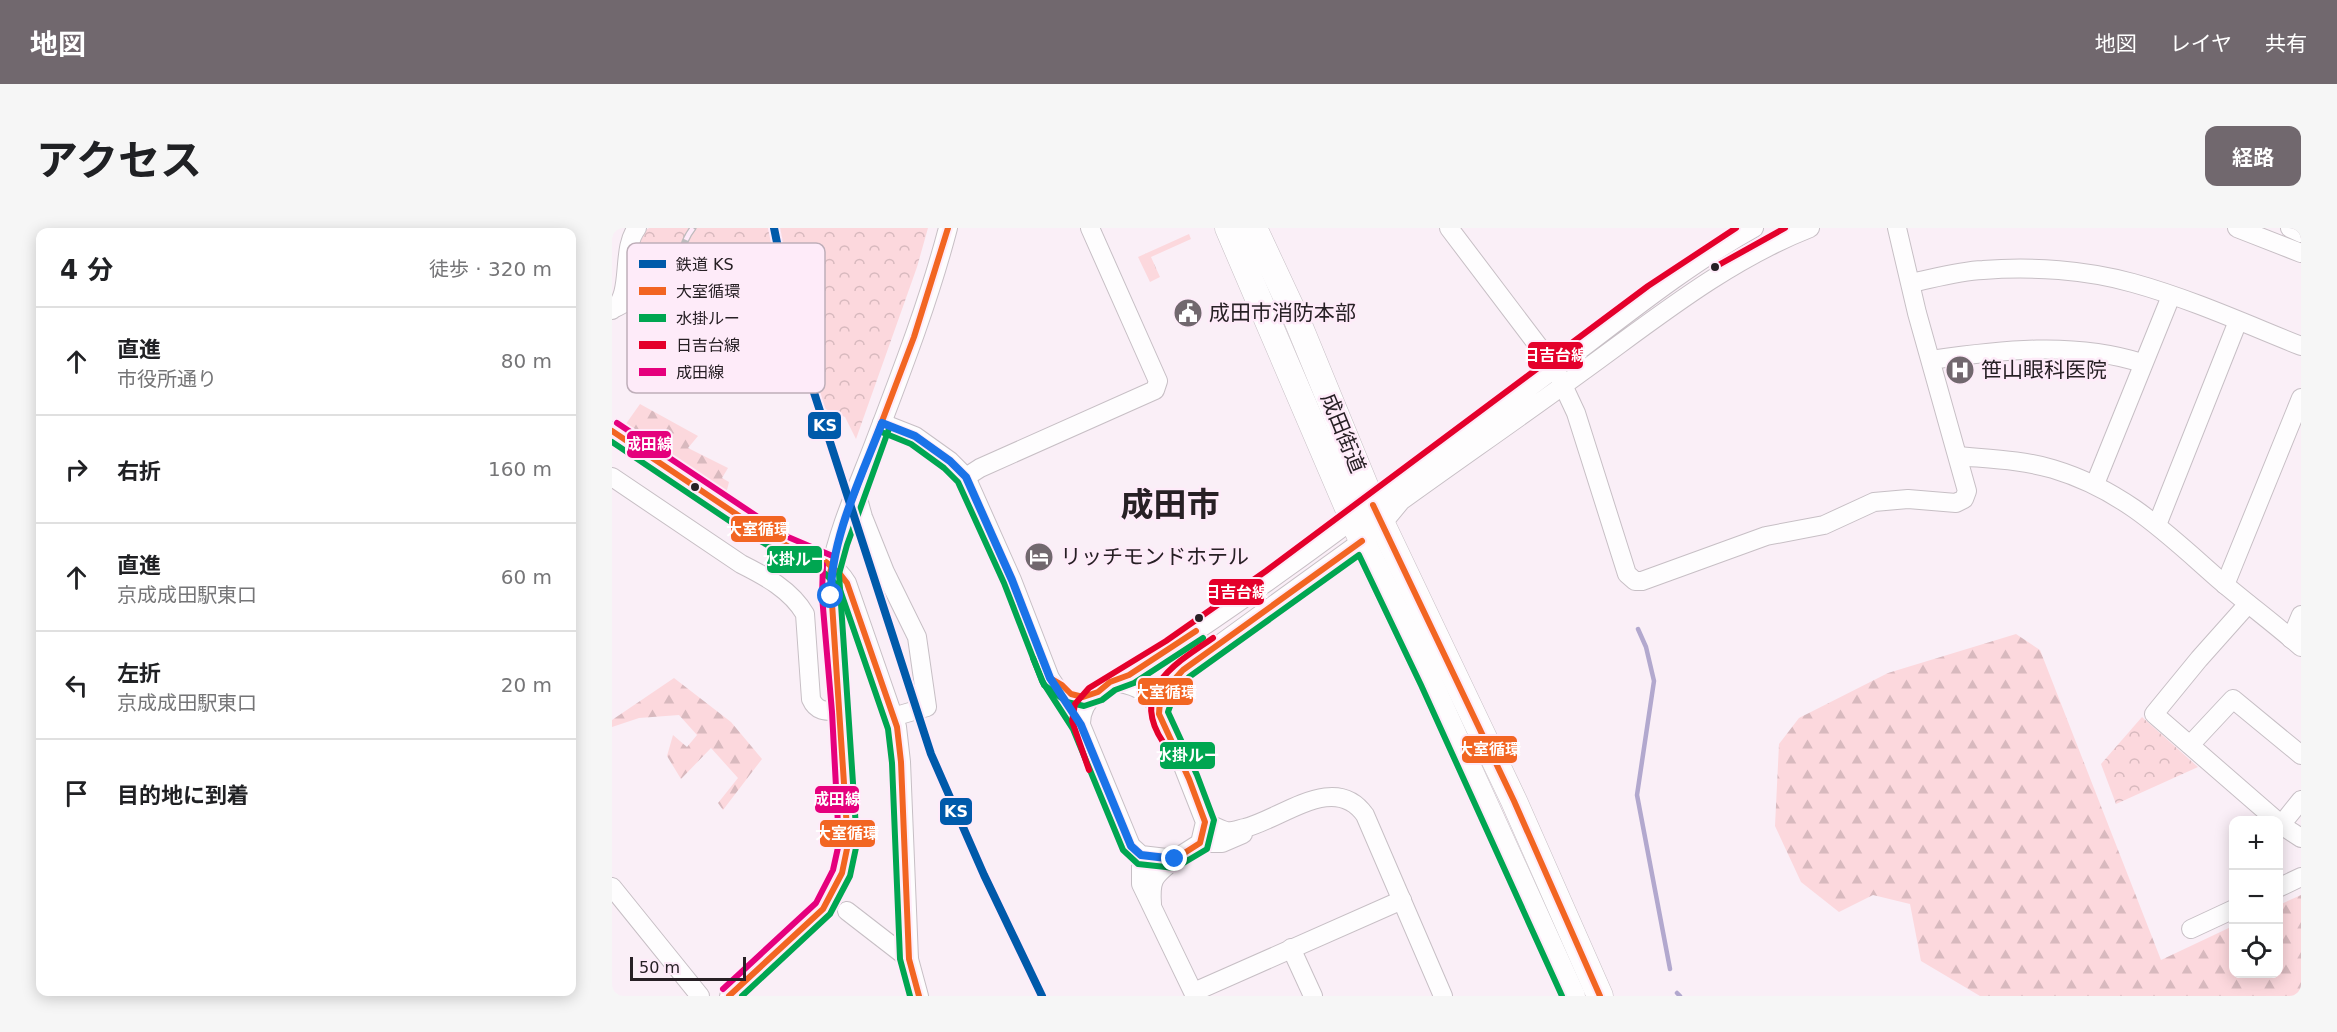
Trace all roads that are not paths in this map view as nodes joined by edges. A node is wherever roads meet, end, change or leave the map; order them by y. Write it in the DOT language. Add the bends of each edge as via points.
graph roads {
  1 [pos="637,228"];
  2 [pos="948,228"];
  3 [pos="1090,228"];
  4 [pos="1228,228"];
  5 [pos="1254,228"];
  6 [pos="1449,228"];
  7 [pos="1754,228"];
  8 [pos="1810,228"];
  9 [pos="1897,228"];
  10 [pos="2238,228"];
  11 [pos="2290,228"];
  12 [pos="2301,232"];
  13 [pos="629,243"];
  14 [pos="2301,253"];
  15 [pos="627,262"];
  16 [pos="1911,283"];
  17 [pos="2171,296"];
  18 [pos="615,308"];
  19 [pos="2238,321"];
  20 [pos="2301,346"];
  21 [pos="1930,360"];
  22 [pos="2142,363"];
  23 [pos="1555,368"];
  24 [pos="1565,385"];
  25 [pos="2301,398"];
  26 [pos="882,423"];
  27 [pos="612,431"];
  28 [pos="1958,456"];
  29 [pos="612,477"];
  30 [pos="966,477"];
  31 [pos="2095,484"];
  32 [pos="856,492"];
  33 [pos="1368,522"];
  34 [pos="2157,525"];
  35 [pos="832,565"];
  36 [pos="2225,585"];
  37 [pos="2248,604"];
  38 [pos="2301,615"];
  39 [pos="2296,643"];
  40 [pos="1050,678"];
  41 [pos="1104,687"];
  42 [pos="1159,707"];
  43 [pos="841,711"];
  44 [pos="893,717"];
  45 [pos="1081,725"];
  46 [pos="2190,745"];
  47 [pos="2301,755"];
  48 [pos="2301,800"];
  49 [pos="2271,816"];
  50 [pos="2283,819"];
  51 [pos="1205,822"];
  52 [pos="1254,825"];
  53 [pos="2283,826"];
  54 [pos="2301,838"];
  55 [pos="1200,843"];
  56 [pos="1141,855"];
  57 [pos="1175,859"];
  58 [pos="2301,877"];
  59 [pos="2283,886"];
  60 [pos="612,887"];
  61 [pos="1402,900"];
  62 [pos="1152,906"];
  63 [pos="847,911"];
  64 [pos="2229,911"];
  65 [pos="2191,929"];
  66 [pos="1292,948"];
  67 [pos="909,959"];
  68 [pos="1195,994"];
  69 [pos="700,996"];
  70 [pos="729,996"];
  71 [pos="919,996"];
  72 [pos="1313,996"];
  73 [pos="1443,996"];
  74 [pos="1572,996"];
  75 [pos="1600,996"];
  1 -- 13 [label="street"];
  2 -- 26 [label="street"];
  3 -- 30 [label="street" via="1158,381 1155,390"];
  4 -- 33 [label="highway, 成田街道"];
  5 -- 33 [label="highway, 成田街道" via="1297,320"];
  6 -- 23 [label="street"];
  7 -- 23 [label="street" via="1658,291"];
  8 -- 24 [label="street" via="1771,244 1703,286"];
  9 -- 16 [label="street"];
  10 -- 14 [label="street"];
  11 -- 12 [label="street"];
  15 -- 18 [label="street" via="624,291"];
  16 -- 17 [label="street" via="1982,270 2040,270 2109,278"];
  16 -- 21 [label="street"];
  17 -- 19 [label="street"];
  17 -- 22 [label="street"];
  19 -- 20 [label="street"];
  19 -- 34 [label="street"];
  21 -- 22 [label="street" via="2050,349"];
  21 -- 28 [label="street"];
  22 -- 31 [label="street"];
  23 -- 24 [label="street"];
  23 -- 33 [label="street"];
  24 -- 28 [label="street" via="1627,574 1635,581 1766,536 1824,525 1874,502 1908,499 1956,503 1964,499 1967,491"];
  24 -- 33 [label="street"];
  25 -- 36 [label="street"];
  26 -- 30 [label="street" via="915,436"];
  26 -- 32 [label="street"];
  27 -- 35 [label="street" via="784,545"];
  28 -- 31 [label="street" via="2019,462"];
  29 -- 43 [label="street" via="741,564 764,575 799,603 805,614 811,699 822,711"];
  30 -- 40 [label="street"];
  31 -- 34 [label="street"];
  32 -- 35 [label="street"];
  32 -- 44 [label="street" via="885,572 917,637 922,661 927,707"];
  33 -- 41 [label="street" via="1129,675"];
  33 -- 42 [label="street" via="1183,670 1167,687"];
  33 -- 74 [label="highway, 成田街道" via="1429,681"];
  33 -- 75 [label="highway, 成田街道" via="1514,801"];
  34 -- 36 [label="street"];
  35 -- 43 [label="street"];
  35 -- 44 [label="street" via="847,583"];
  36 -- 37 [label="street"];
  37 -- 39 [label="street"];
  37 -- 46 [label="street" via="2154,714"];
  38 -- 39 [label="street"];
  40 -- 41 [label="street" via="1071,694 1083,697"];
  40 -- 45 [label="street"];
  41 -- 42 [label="street" via="1127,683 1149,695"];
  41 -- 45 [label="street" via="1084,706"];
  42 -- 51 [label="street" via="1161,721"];
  43 -- 70 [label="street" via="848,844 839,882 823,909"];
  44 -- 67 [label="street" via="901,762"];
  45 -- 56 [label="street" via="1127,839"];
  46 -- 47 [label="street" via="2233,699"];
  46 -- 49 [label="street"];
  48 -- 50 [label="street"];
  51 -- 52 [label="street" via="1226,831"];
  51 -- 55 [label="street"];
  52 -- 55 [label="street" via="1222,843"];
  52 -- 61 [label="street" via="1324,795 1346,797 1365,815"];
  53 -- 54 [label="street"];
  55 -- 57 [label="street"];
  56 -- 57 [label="street"];
  56 -- 62 [label="street" via="1141,884"];
  57 -- 62 [label="street" via="1150,885"];
  58 -- 59 [label="street"];
  60 -- 69 [label="street"];
  61 -- 66 [label="street"];
  61 -- 73 [label="street"];
  62 -- 68 [label="street"];
  63 -- 67 [label="street"];
  64 -- 65 [label="street"];
  66 -- 68 [label="street"];
  66 -- 72 [label="street"];
  67 -- 71 [label="street"];
}
